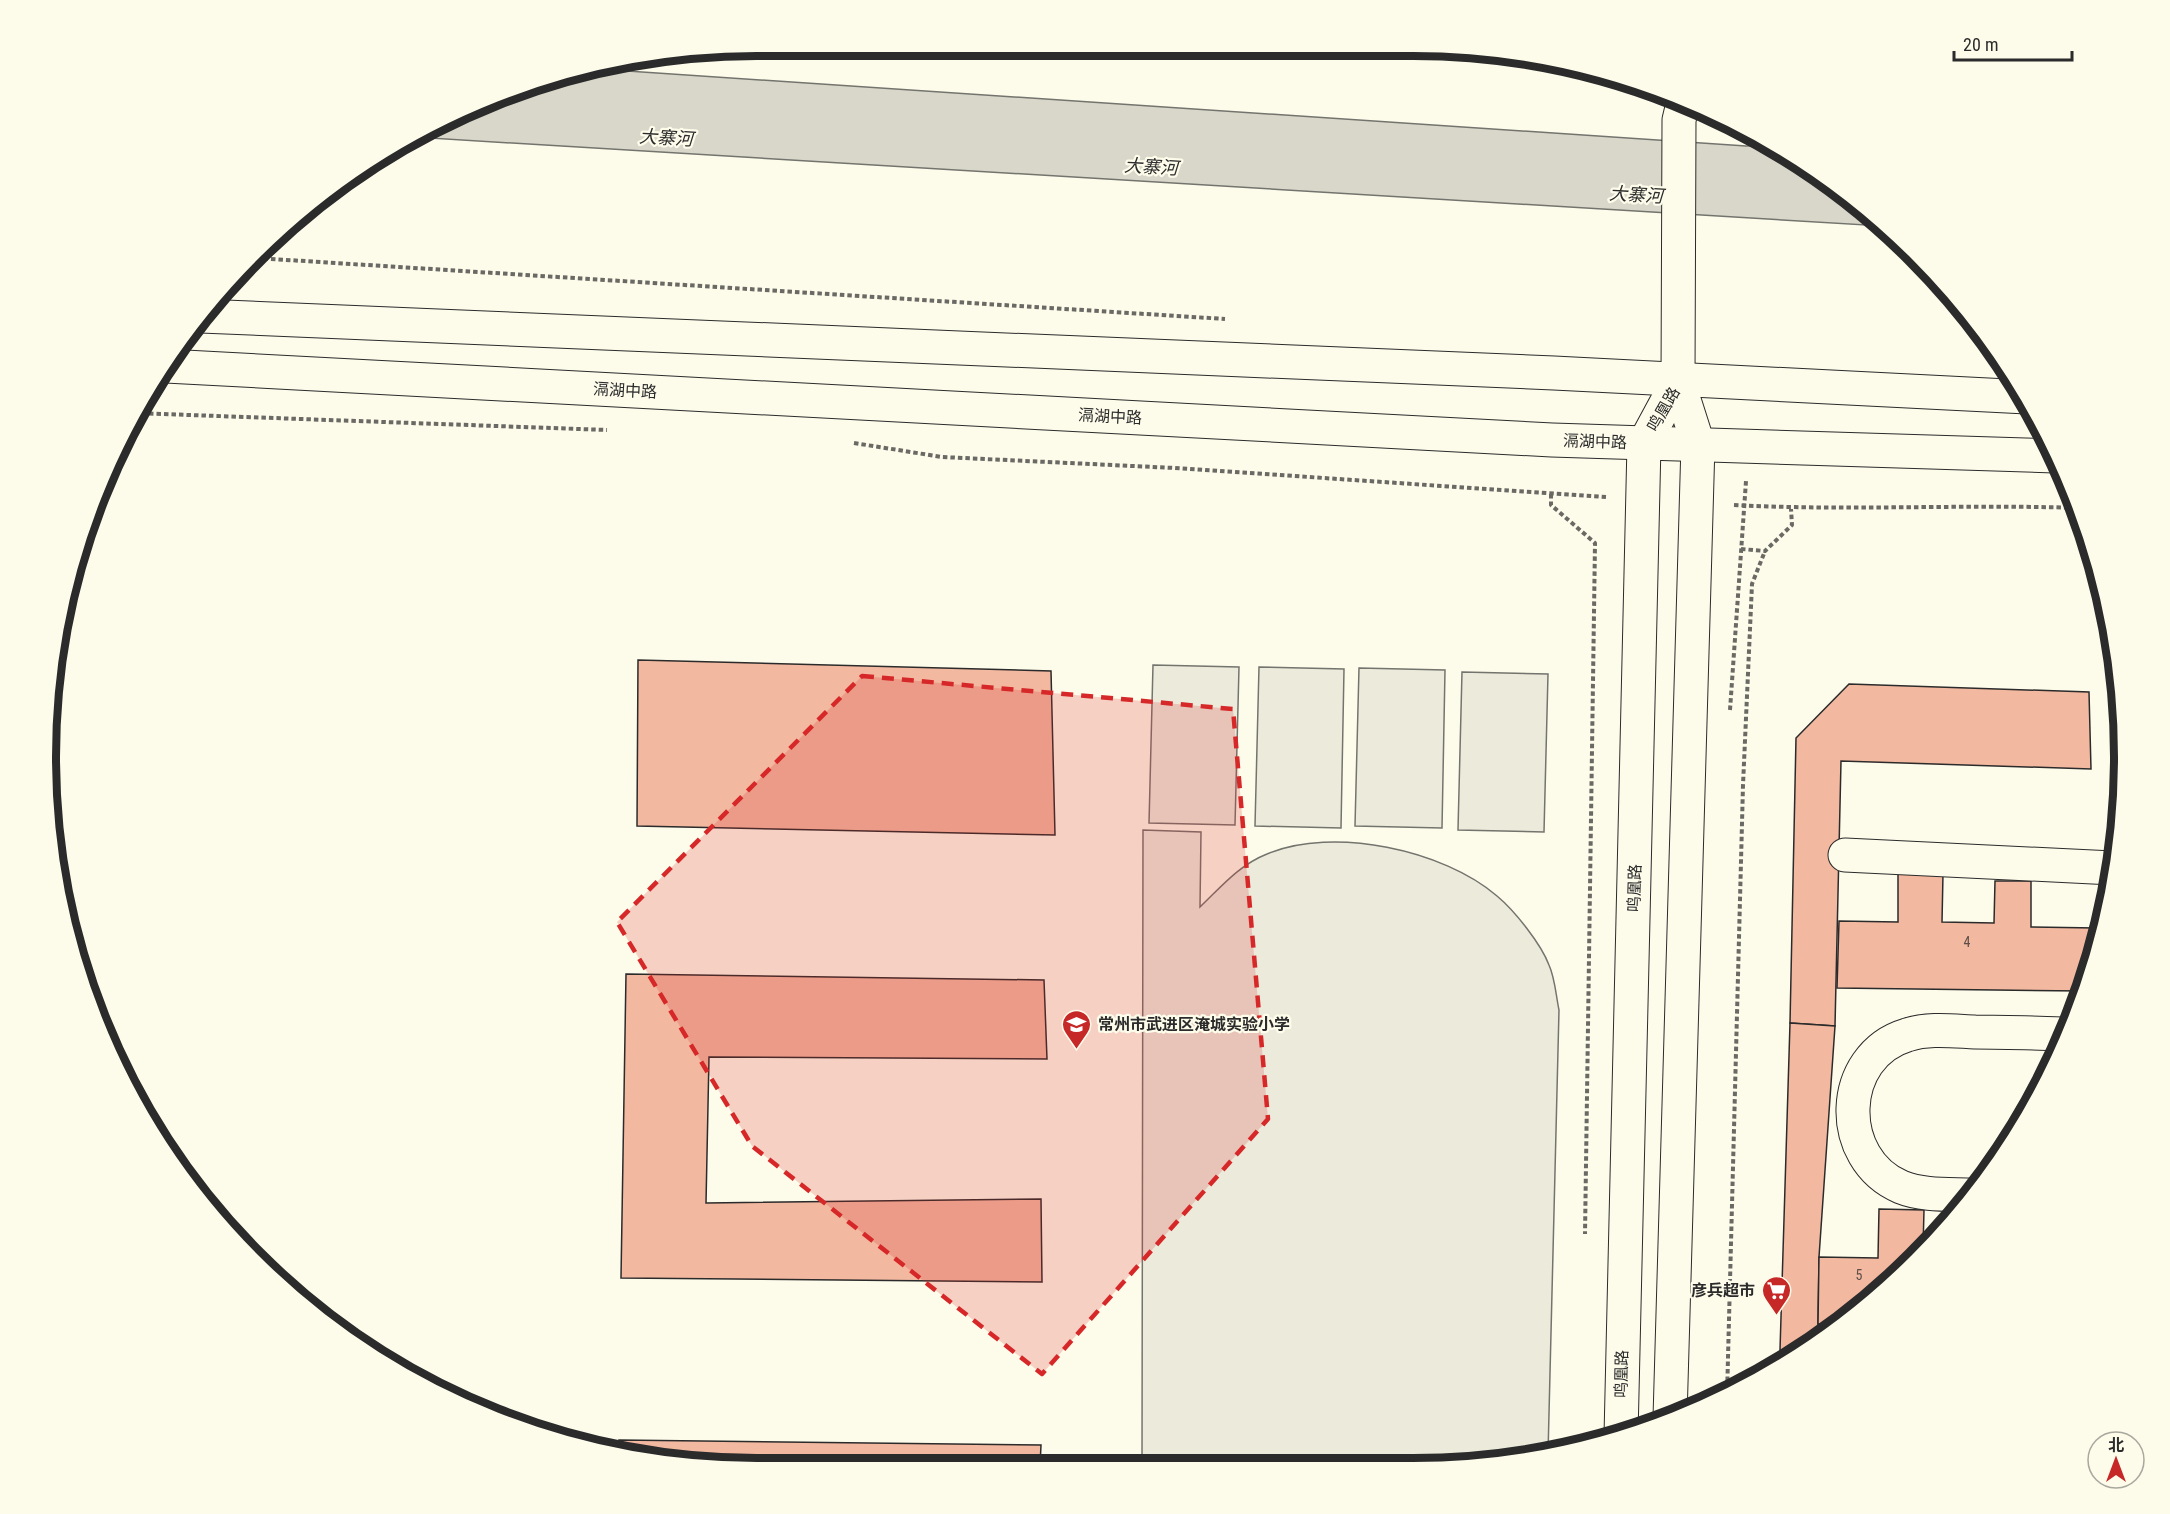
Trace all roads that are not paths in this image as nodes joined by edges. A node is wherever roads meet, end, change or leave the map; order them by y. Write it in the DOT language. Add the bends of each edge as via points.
graph roads {
  1 [pos="1682,109"];
  2 [pos="211,316"];
  3 [pos="174,366"];
  4 [pos="1678,381"];
  5 [pos="2015,396"];
  6 [pos="1644,444"];
  7 [pos="1698,444"];
  8 [pos="2046,456"];
  9 [pos="1845,855"];
  10 [pos="2105,868"];
  11 [pos="2057,1034"];
  12 [pos="1961,1194"];
  13 [pos="1670,1409"];
  14 [pos="1621,1426"];
  1 -- 4 [label="main road"];
  2 -- 4 [label="main road"];
  3 -- 6 [label="main road, 滆湖中路"];
  4 -- 5 [label="main road"];
  4 -- 6 [label="main road, 鸣凰路"];
  4 -- 7 [label="main road, 鸣凰路"];
  6 -- 7 [label="main road, 滆湖中路"];
  6 -- 14 [label="main road, 鸣凰路"];
  7 -- 8 [label="main road, 滆湖中路"];
  7 -- 13 [label="main road, 鸣凰路"];
  9 -- 10 [label="main road"];
  11 -- 12 [label="main road" via="1931,1030 1905,1035 1883,1047 1864,1068 1853,1094 1851,1122 1860,1149 1877,1172 1901,1187"];
}
